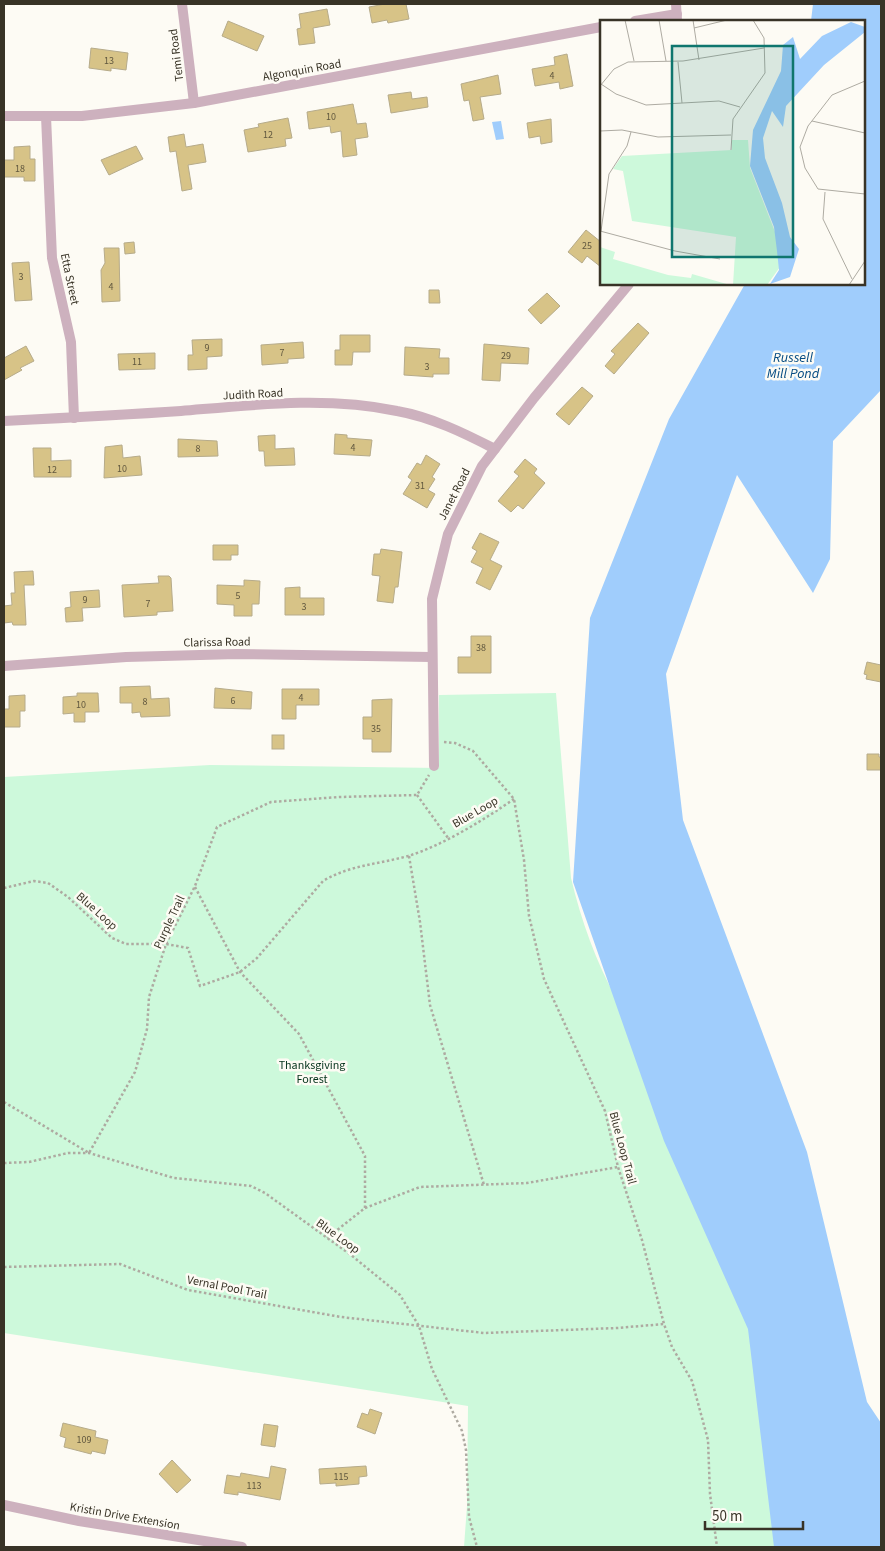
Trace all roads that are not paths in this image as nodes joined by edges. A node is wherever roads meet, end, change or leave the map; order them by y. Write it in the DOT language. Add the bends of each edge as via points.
graph roads {
  1 [pos="182,4"];
  2 [pos="677,13"];
  3 [pos="640,20"];
  4 [pos="600,27"];
  5 [pos="194,103"];
  6 [pos="4,116"];
  7 [pos="46,116"];
  8 [pos="629,285"];
  9 [pos="74,418"];
  10 [pos="4,421"];
  11 [pos="495,449"];
  12 [pos="431,657"];
  13 [pos="4,666"];
  14 [pos="434,766"];
  15 [pos="4,1505"];
  16 [pos="242,1547"];
  1 -- 5 [label="street, Temi Road"];
  2 -- 3 [label="street"];
  4 -- 5 [label="street, Algonquin Road"];
  5 -- 7 [label="street, Algonquin Road" via="82,116"];
  6 -- 7 [label="street, Algonquin Road"];
  7 -- 9 [label="street, Etta Street" via="52,258 71,342"];
  8 -- 11 [label="street, Janet Road"];
  9 -- 10 [label="street, Judith Road"];
  9 -- 11 [label="street, Judith Road" via="255,405 341,403 398,411 461,431"];
  11 -- 12 [label="street, Janet Road" via="482,466 448,534 432,599"];
  12 -- 13 [label="street, Clarissa Road" via="237,654 126,657"];
  12 -- 14 [label="street, Janet Road"];
  15 -- 16 [label="street, Kristin Drive Extension" via="78,1521"];
}
